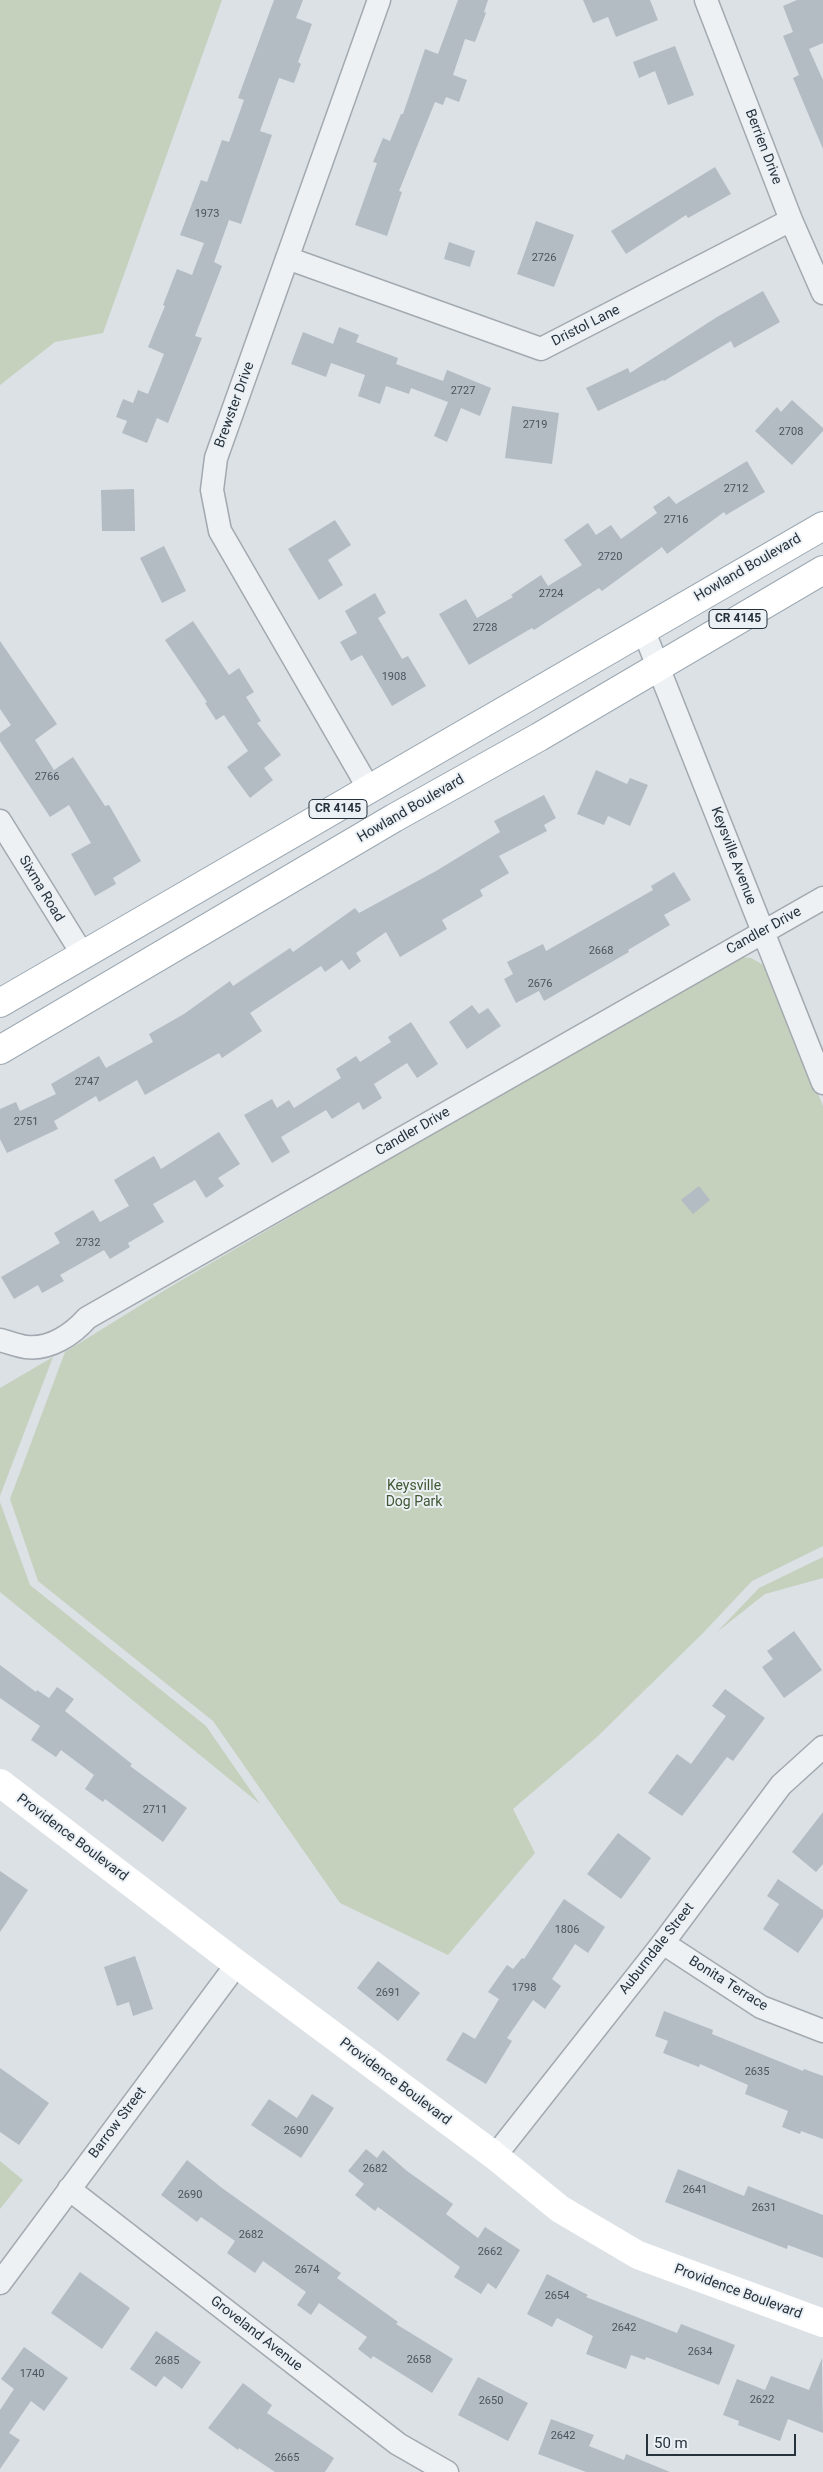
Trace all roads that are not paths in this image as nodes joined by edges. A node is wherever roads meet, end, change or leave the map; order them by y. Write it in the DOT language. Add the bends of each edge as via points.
graph roads {
  1 [pos="379,0"];
  2 [pos="706,0"];
  3 [pos="791,220"];
  4 [pos="287,258"];
  5 [pos="823,293"];
  6 [pos="823,526"];
  7 [pos="823,570"];
  8 [pos="643,629"];
  9 [pos="658,665"];
  10 [pos="368,791"];
  11 [pos="0,821"];
  12 [pos="823,898"];
  13 [pos="762,931"];
  14 [pos="83,955"];
  15 [pos="0,1003"];
  16 [pos="0,1050"];
  17 [pos="823,1083"];
  18 [pos="0,1340"];
  19 [pos="823,1747"];
  20 [pos="0,1783"];
  21 [pos="663,1943"];
  22 [pos="237,1964"];
  23 [pos="823,2031"];
  24 [pos="495,2156"];
  25 [pos="69,2189"];
  26 [pos="0,2283"];
  27 [pos="823,2324"];
  28 [pos="447,2472"];
  1 -- 4 [label="street, Brewster Drive"];
  2 -- 3 [label="street, Berrien Drive"];
  3 -- 4 [label="street, Dristol Lane" via="541,349"];
  3 -- 5 [label="street, Berrien Drive"];
  4 -- 10 [label="street, Brewster Drive" via="216,458 212,490 220,532"];
  6 -- 8 [label="main road, Howland Boulevard / CR 4145"];
  7 -- 9 [label="main road, Howland Boulevard / CR 4145"];
  8 -- 9 [label="street, Keysville Avenue"];
  8 -- 10 [label="main road, Howland Boulevard / CR 4145"];
  9 -- 13 [label="street, Keysville Avenue"];
  9 -- 16 [label="main road, Howland Boulevard / CR 4145"];
  10 -- 14 [label="main road, Howland Boulevard / CR 4145"];
  11 -- 14 [label="street, Sixma Road"];
  12 -- 13 [label="street, Candler Drive"];
  13 -- 17 [label="street, Keysville Avenue"];
  13 -- 18 [label="street, Candler Drive" via="87,1318 75,1332 50,1344 27,1348"];
  14 -- 15 [label="main road, Howland Boulevard / CR 4145"];
  19 -- 21 [label="street, Auburndale Street" via="781,1785"];
  20 -- 22 [label="main road, Providence Boulevard"];
  21 -- 23 [label="street, Bonita Terrace" via="761,2006"];
  21 -- 24 [label="street, Auburndale Street"];
  22 -- 24 [label="main road, Providence Boulevard"];
  22 -- 25 [label="street, Barrow Street"];
  24 -- 27 [label="main road, Providence Boulevard" via="560,2208 638,2254"];
  25 -- 26 [label="street, Barrow Street"];
  25 -- 28 [label="street, Groveland Avenue" via="398,2444"];
}
